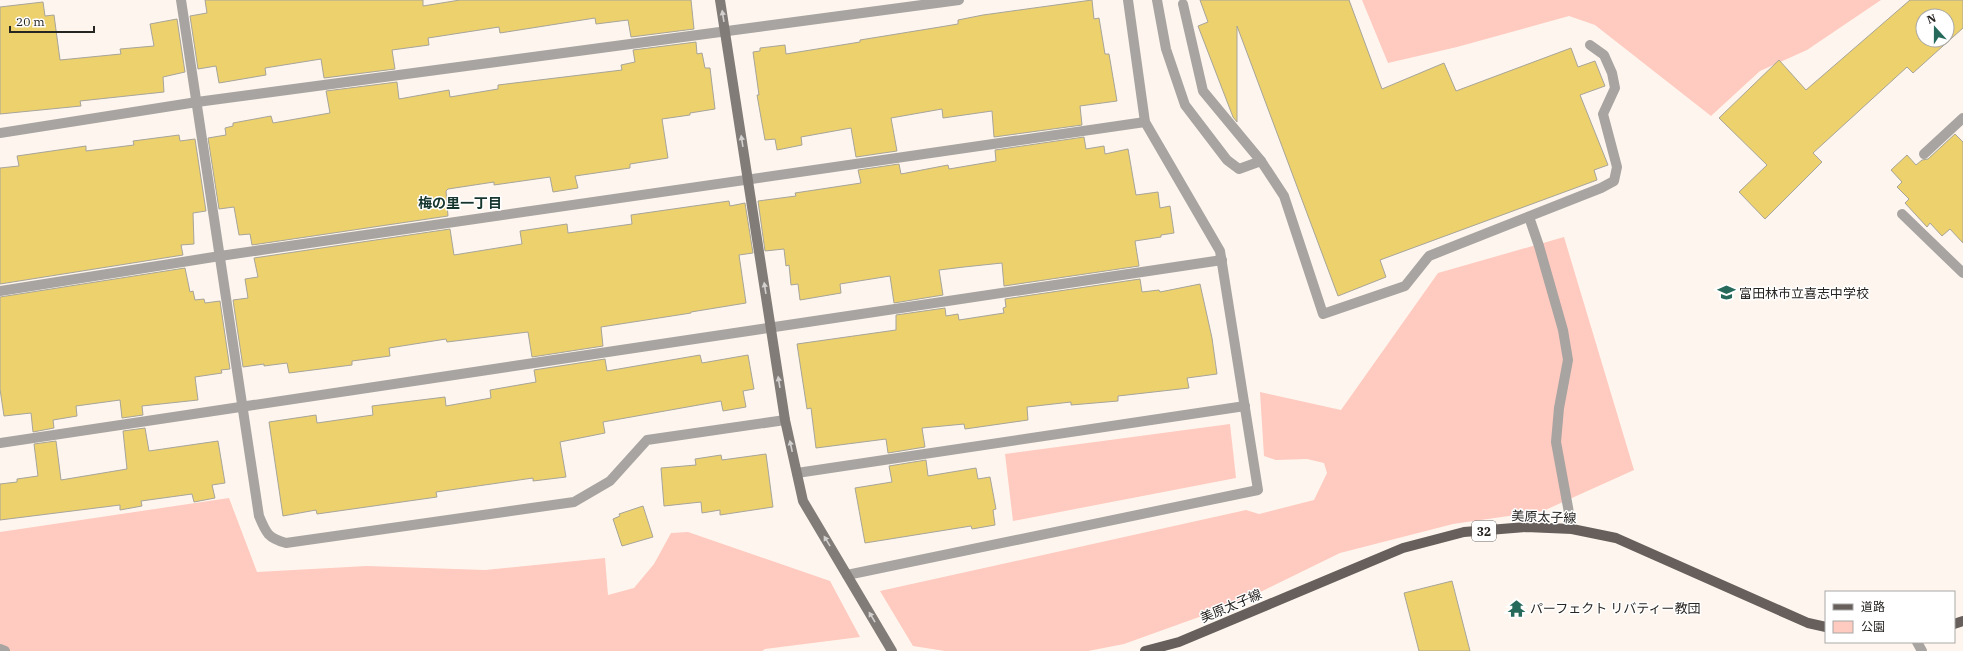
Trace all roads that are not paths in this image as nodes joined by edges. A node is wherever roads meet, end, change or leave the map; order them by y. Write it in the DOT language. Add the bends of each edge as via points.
graph roads {
  1 [pos="181,0"];
  2 [pos="720,0"];
  3 [pos="959,0"];
  4 [pos="1128,0"];
  5 [pos="1157,0"];
  6 [pos="1183,4"];
  7 [pos="725,31"];
  8 [pos="1590,45"];
  9 [pos="197,102"];
  10 [pos="1963,118"];
  11 [pos="1145,122"];
  12 [pos="0,133"];
  13 [pos="1924,154"];
  14 [pos="1261,161"];
  15 [pos="748,180"];
  16 [pos="1902,214"];
  17 [pos="1529,217"];
  18 [pos="220,256"];
  19 [pos="1222,260"];
  20 [pos="1963,273"];
  21 [pos="0,291"];
  22 [pos="770,327"];
  23 [pos="242,406"];
  24 [pos="1245,406"];
  25 [pos="785,420"];
  26 [pos="0,442"];
  27 [pos="797,473"];
  28 [pos="1572,529"];
  29 [pos="846,574"];
  30 [pos="1825,627"];
  31 [pos="0,649"];
  32 [pos="5,651"];
  33 [pos="892,651"];
  34 [pos="1145,651"];
  1 -- 9 [label="street"];
  7 -- 2 [label="street, one-way"];
  3 -- 7 [label="street"];
  4 -- 11 [label="street"];
  5 -- 14 [label="street" via="1166,48 1185,105 1227,160 1239,170"];
  6 -- 14 [label="street" via="1202,91"];
  7 -- 9 [label="street"];
  15 -- 7 [label="street, one-way"];
  8 -- 17 [label="street" via="1604,55 1615,88 1603,114 1617,166 1614,180 1601,188"];
  9 -- 12 [label="street"];
  9 -- 18 [label="street"];
  10 -- 13 [label="street"];
  11 -- 15 [label="street"];
  11 -- 19 [label="street" via="1220,251"];
  14 -- 17 [label="street" via="1284,196 1323,314 1405,286 1430,256"];
  15 -- 18 [label="street"];
  22 -- 15 [label="street, one-way"];
  16 -- 20 [label="street"];
  17 -- 28 [label="street" via="1540,246 1568,360 1556,442"];
  18 -- 21 [label="street"];
  18 -- 23 [label="street"];
  19 -- 22 [label="street"];
  19 -- 24 [label="street"];
  22 -- 23 [label="street"];
  25 -- 22 [label="street, one-way"];
  23 -- 25 [label="street" via="259,516 265,531 273,540 286,543 574,502 610,481 647,440"];
  23 -- 26 [label="street"];
  24 -- 27 [label="street"];
  24 -- 29 [label="street" via="1258,490"];
  27 -- 25 [label="street, one-way"];
  29 -- 27 [label="street, one-way" via="803,501"];
  28 -- 30 [label="main road, 美原太子線 / 32" via="1616,538 1808,623"];
  28 -- 34 [label="main road, 美原太子線 / 32" via="1526,527 1464,532 1403,548 1180,642"];
  33 -- 29 [label="street, one-way"];
  31 -- 32 [label="street"];
}
